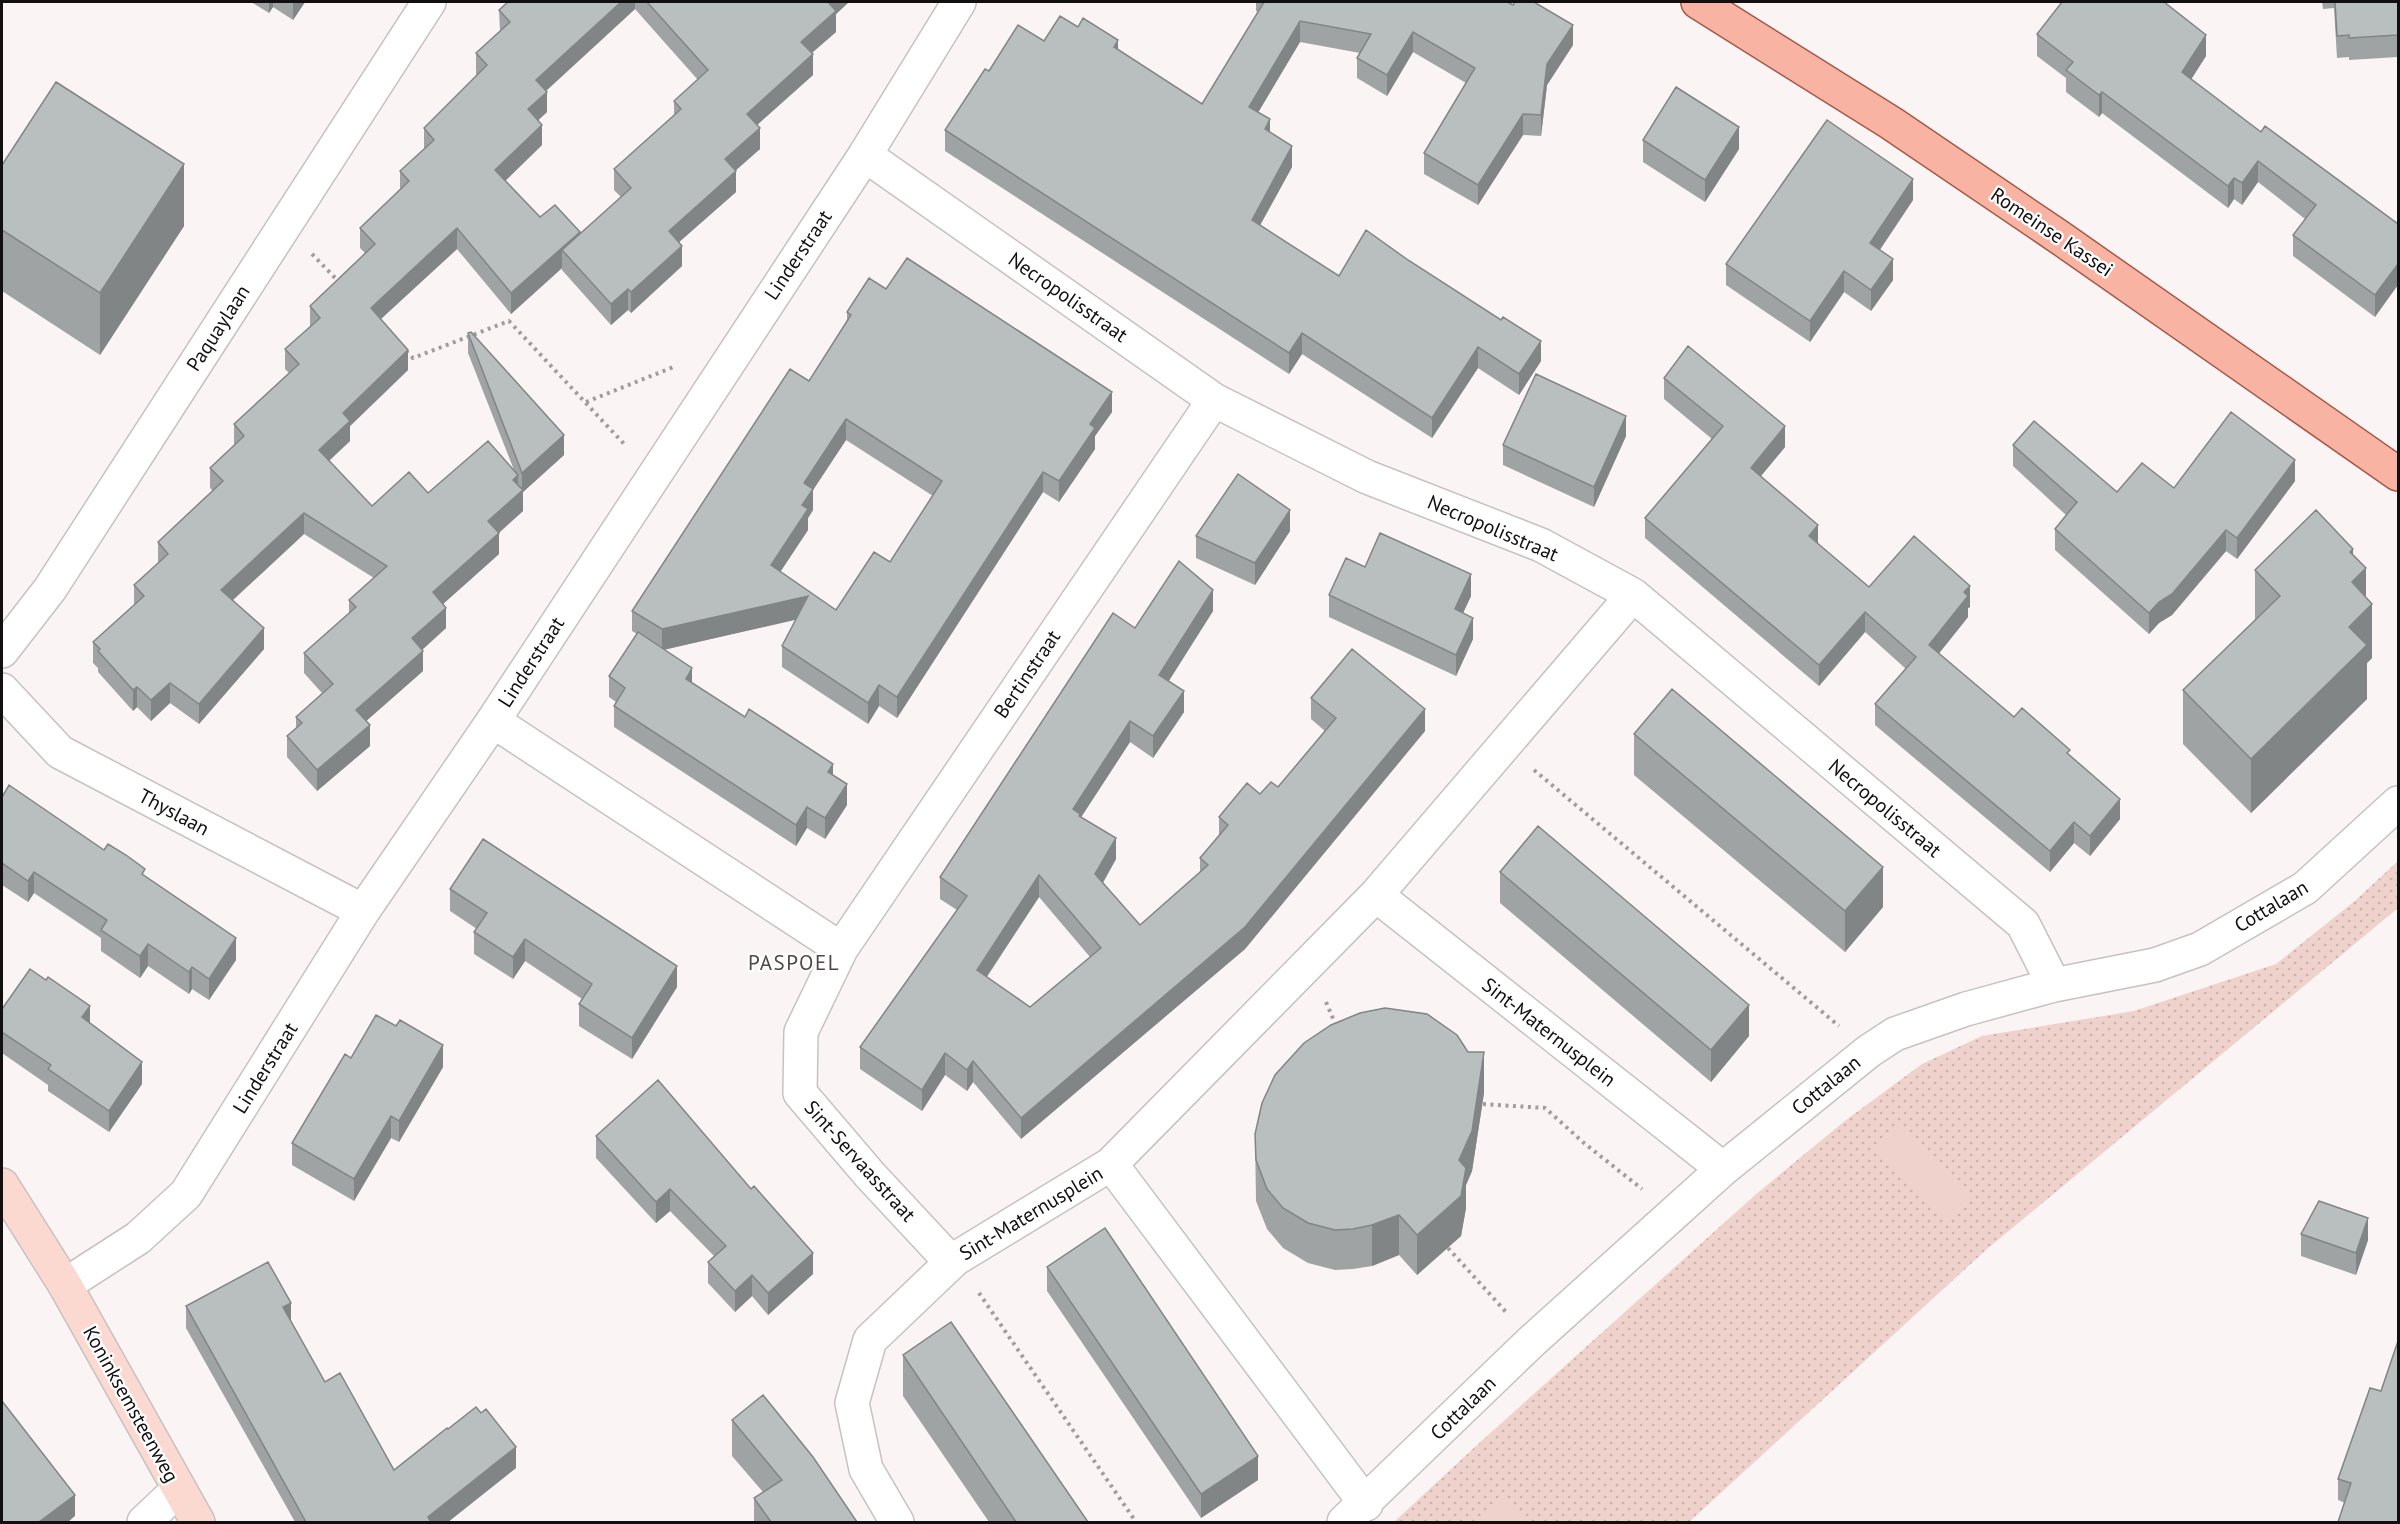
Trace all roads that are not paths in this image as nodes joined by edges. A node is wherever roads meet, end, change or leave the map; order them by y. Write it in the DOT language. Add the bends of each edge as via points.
graph roads {
  1 [pos="429,2"];
  2 [pos="959,2"];
  3 [pos="1698,2"];
  4 [pos="864,155"];
  5 [pos="1214,399"];
  6 [pos="2398,474"];
  7 [pos="1632,596"];
  8 [pos="2,651"];
  9 [pos="2,690"];
  10 [pos="493,721"];
  11 [pos="2398,803"];
  12 [pos="1376,895"];
  13 [pos="363,911"];
  14 [pos="841,949"];
  15 [pos="2054,985"];
  16 [pos="1111,1164"];
  17 [pos="1723,1169"];
  18 [pos="2,1185"];
  19 [pos="953,1260"];
  20 [pos="65,1285"];
  21 [pos="179,1489"];
  22 [pos="1355,1513"];
  23 [pos="144,1522"];
  24 [pos="198,1522"];
  25 [pos="897,1522"];
  1 -- 8 [label="street, Paquaylaan" via="50,589"];
  2 -- 4 [label="street, Linderstraat"];
  3 -- 6 [label="main road, Romeinse Kassei" via="1892,123"];
  4 -- 5 [label="street, Necropolisstraat"];
  4 -- 10 [label="street, Linderstraat"];
  5 -- 7 [label="street, Necropolisstraat" via="1367,477 1540,545"];
  5 -- 14 [label="street, Bertinstraat"];
  7 -- 12 [label="street, Sint-Maternusplein"];
  7 -- 15 [label="street, Necropolisstraat" via="2023,924"];
  9 -- 13 [label="street, Thyslaan" via="60,752"];
  10 -- 13 [label="street, Linderstraat"];
  10 -- 14 [label="street"];
  11 -- 15 [label="street, Cottalaan" via="2305,888 2200,949 2155,965"];
  12 -- 16 [label="street, Sint-Maternusplein"];
  12 -- 17 [label="street, Sint-Maternusplein"];
  13 -- 20 [label="street, Linderstraat" via="186,1194 138,1239"];
  14 -- 19 [label="street, Sint-Servaasstraat" via="801,1032 800,1093 870,1175"];
  15 -- 17 [label="street, Cottalaan" via="1895,1034"];
  16 -- 19 [label="street, Sint-Maternusplein"];
  16 -- 22 [label="street, Sint-Maternusplein"];
  17 -- 22 [label="street, Cottalaan" via="1532,1341"];
  18 -- 20 [label="street, Koninksemsteenweg"];
  19 -- 25 [label="street" via="870,1340 852,1402 866,1469"];
  20 -- 21 [label="street, Koninksemsteenweg"];
  21 -- 23 [label="street"];
  21 -- 24 [label="street, Koninksemsteenweg"];
}
